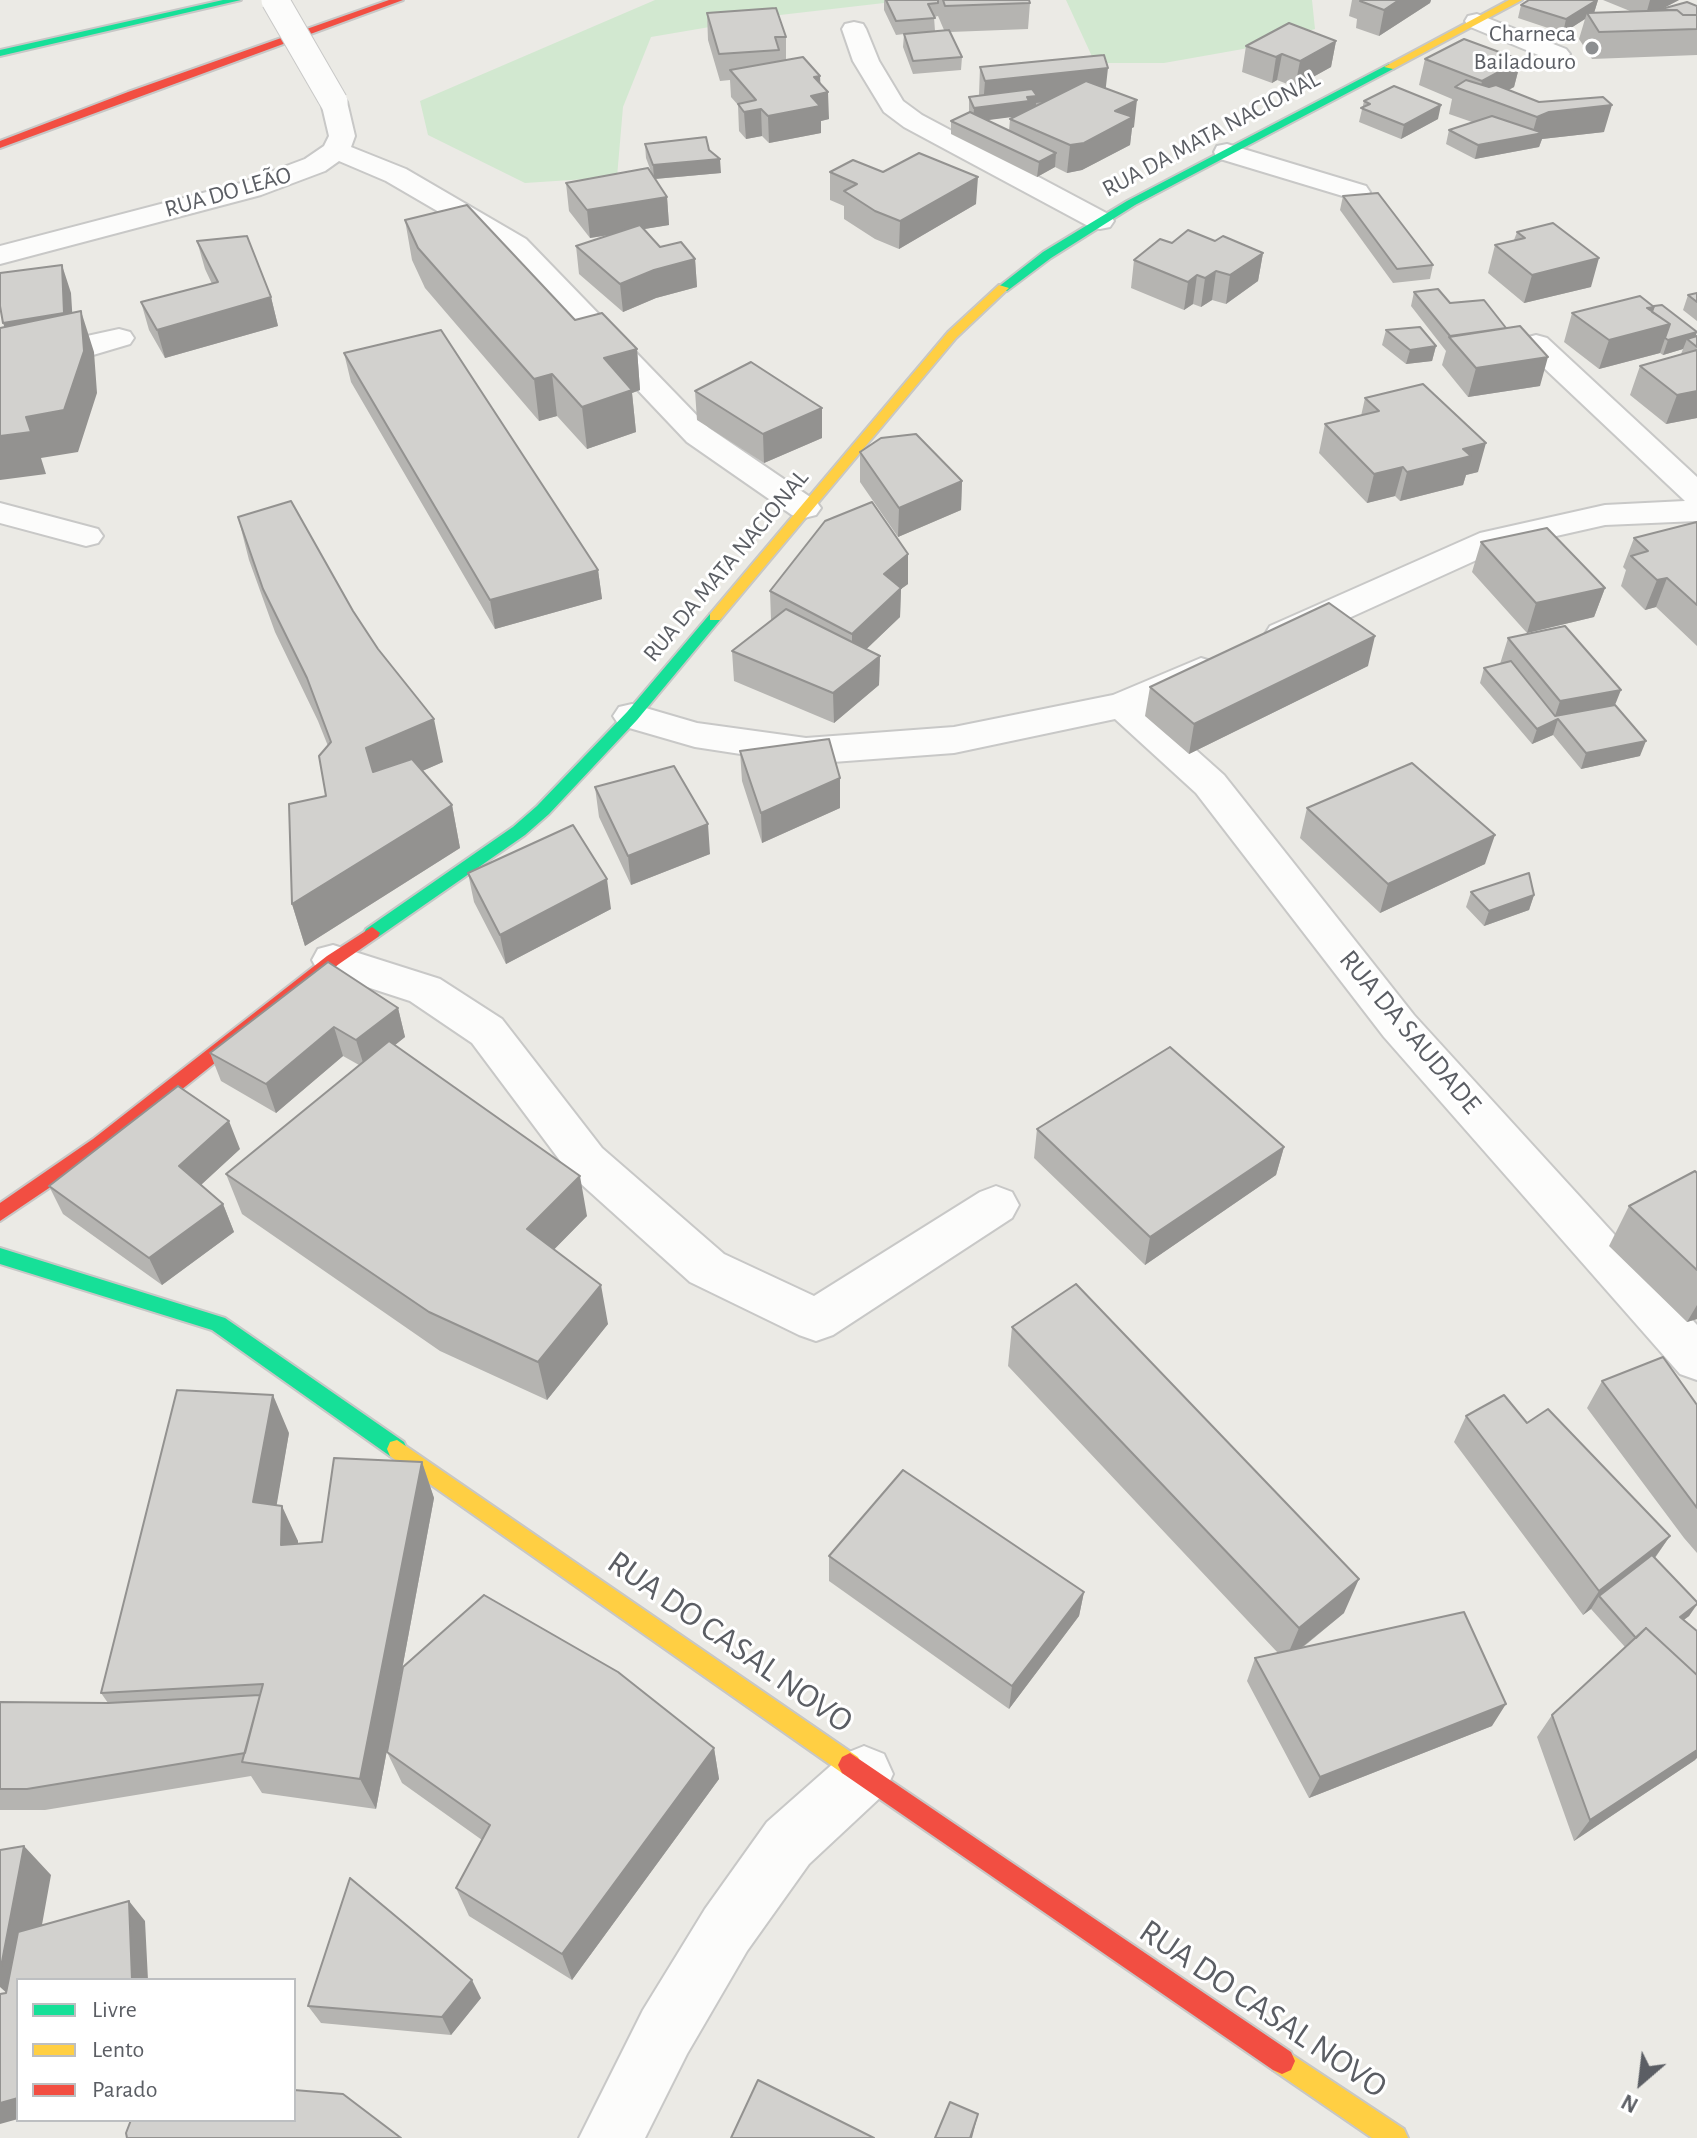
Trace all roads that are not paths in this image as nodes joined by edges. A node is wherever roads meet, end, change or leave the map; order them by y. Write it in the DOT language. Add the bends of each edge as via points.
graph roads {
  1 [pos="236,0"];
  2 [pos="275,0"];
  3 [pos="398,0"];
  4 [pos="1517,0"];
  5 [pos="1477,21"];
  6 [pos="854,29"];
  7 [pos="0,53"];
  8 [pos="1557,54"];
  9 [pos="0,145"];
  10 [pos="336,150"];
  11 [pos="1227,152"];
  12 [pos="1356,192"];
  13 [pos="1100,221"];
  14 [pos="0,255"];
  15 [pos="119,338"];
  16 [pos="1536,344"];
  17 [pos="0,364"];
  18 [pos="1697,495"];
  19 [pos="804,508"];
  20 [pos="1697,511"];
  21 [pos="0,513"];
  22 [pos="86,536"];
  23 [pos="1123,705"];
  24 [pos="632,716"];
  25 [pos="333,960"];
  26 [pos="996,1205"];
  27 [pos="0,1213"];
  28 [pos="0,1256"];
  29 [pos="1697,1359"];
  30 [pos="864,1774"];
  31 [pos="611,2138"];
  32 [pos="1395,2138"];
  1 -- 7 [label="main road"];
  2 -- 10 [label="street, bridge" via="334,102 342,136"];
  3 -- 9 [label="main road"];
  4 -- 5 [label="main road, RUA DA MATA NACIONAL"];
  5 -- 8 [label="street"];
  5 -- 11 [label="main road, RUA DA MATA NACIONAL"];
  6 -- 13 [label="street" via="893,106"];
  10 -- 14 [label="street, RUA DO LEÃO" via="315,165 251,189"];
  10 -- 19 [label="street" via="396,175 516,245 698,435"];
  11 -- 12 [label="street"];
  11 -- 13 [label="main road, RUA DA MATA NACIONAL"];
  13 -- 19 [label="main road, RUA DA MATA NACIONAL" via="977,310"];
  15 -- 17 [label="street"];
  16 -- 18 [label="street"];
  19 -- 24 [label="main road, RUA DA MATA NACIONAL"];
  20 -- 23 [label="street" via="1605,515 1492,540"];
  21 -- 22 [label="street"];
  23 -- 24 [label="street" via="954,740 806,751 695,735"];
  23 -- 29 [label="street, RUA DA SAUDADE" via="1210,784 1399,1026"];
  24 -- 25 [label="main road, RUA DA MATA NACIONAL" via="519,831"];
  25 -- 26 [label="street" via="425,990 487,1031 586,1161 707,1268 816,1320"];
  25 -- 27 [label="main road, RUA DA MATA NACIONAL" via="100,1144"];
  28 -- 30 [label="main road, RUA DO CASAL NOVO" via="218,1324"];
  30 -- 31 [label="street" via="788,1843 726,1930 665,2032"];
  30 -- 32 [label="main road, RUA DO CASAL NOVO"];
}
